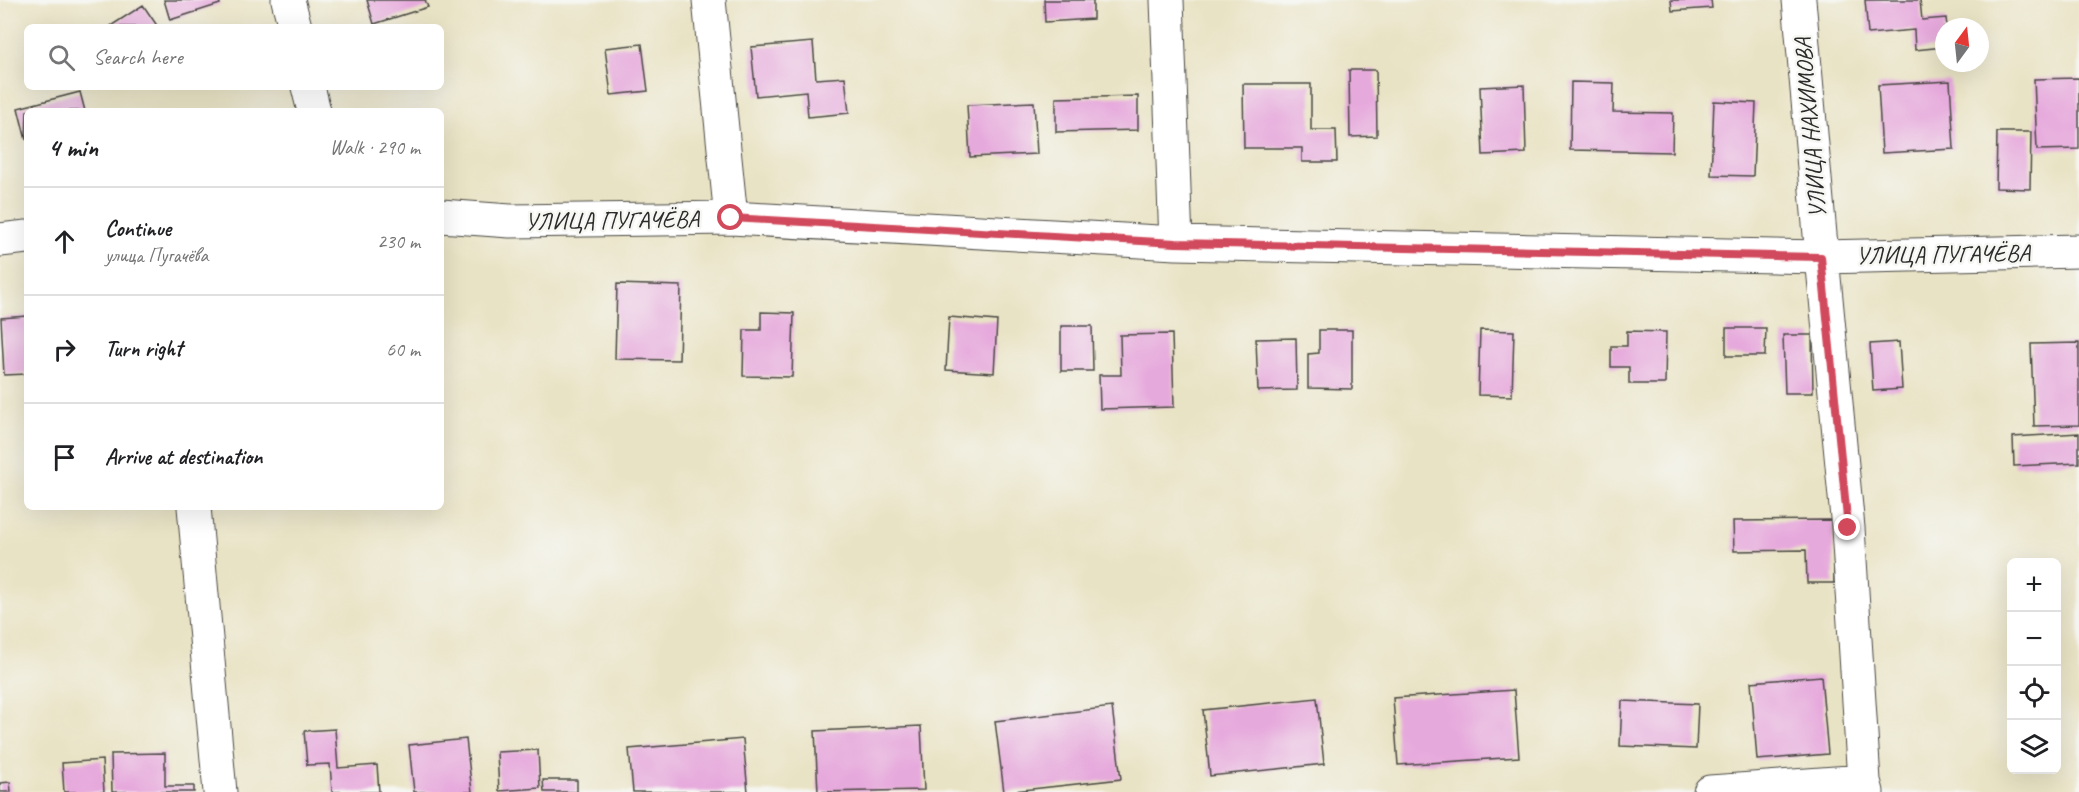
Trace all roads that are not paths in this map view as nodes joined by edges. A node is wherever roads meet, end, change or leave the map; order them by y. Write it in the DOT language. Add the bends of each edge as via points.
graph roads {
  1 [pos="288,0"];
  2 [pos="709,0"];
  3 [pos="1167,0"];
  4 [pos="1799,0"];
  5 [pos="294,24"];
  6 [pos="309,90"];
  7 [pos="313,108"];
  8 [pos="444,216"];
  9 [pos="731,218"];
  10 [pos="24,237"];
  11 [pos="0,240"];
  12 [pos="1176,243"];
  13 [pos="2079,251"];
  14 [pos="1821,257"];
  15 [pos="194,510"];
  16 [pos="1866,787"];
  17 [pos="220,792"];
  18 [pos="1710,792"];
  1 -- 5 [label="street"];
  2 -- 9 [label="street"];
  3 -- 12 [label="street"];
  4 -- 14 [label="street, УЛИЦА НАХИМОВА"];
  6 -- 7 [label="street"];
  8 -- 9 [label="street, УЛИЦА ПУГАЧЁВА" via="510,221"];
  9 -- 12 [label="street, УЛИЦА ПУГАЧЁВА"];
  10 -- 11 [label="street"];
  12 -- 14 [label="street, УЛИЦА ПУГАЧЁВА"];
  13 -- 14 [label="street, УЛИЦА ПУГАЧЁВА"];
  14 -- 16 [label="street, УЛИЦА НАХИМОВА" via="1848,528"];
  15 -- 17 [label="street"];
  16 -- 18 [label="street"];
}
